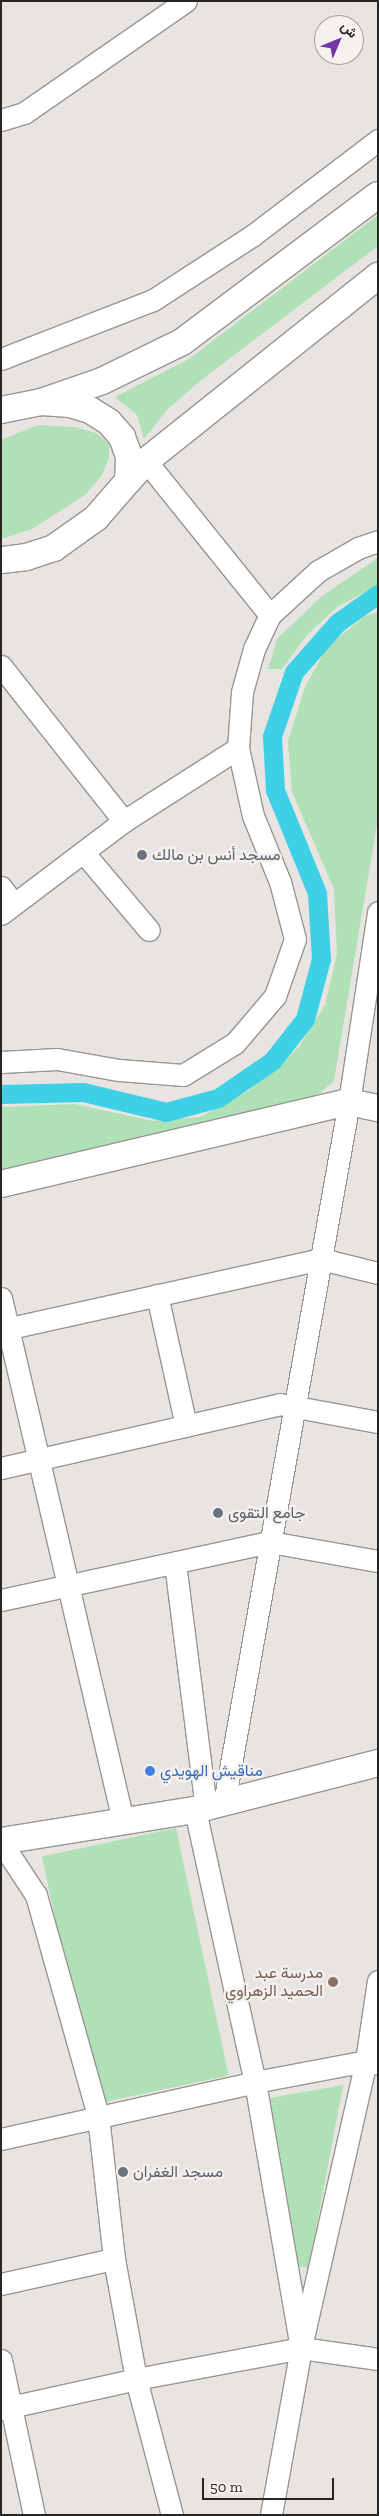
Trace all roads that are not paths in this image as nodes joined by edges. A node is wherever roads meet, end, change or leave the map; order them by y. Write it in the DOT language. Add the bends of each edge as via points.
graph roads {
  1 [pos="186,1"];
  2 [pos="1,120"];
  3 [pos="378,140"];
  4 [pos="378,195"];
  5 [pos="378,276"];
  6 [pos="1,358"];
  7 [pos="41,402"];
  8 [pos="1,410"];
  9 [pos="146,461"];
  10 [pos="128,482"];
  11 [pos="378,532"];
  12 [pos="368,545"];
  13 [pos="27,557"];
  14 [pos="1,560"];
  15 [pos="1,580"];
  16 [pos="270,615"];
  17 [pos="1,666"];
  18 [pos="238,748"];
  19 [pos="124,821"];
  20 [pos="83,852"];
  21 [pos="1,888"];
  22 [pos="8,909"];
  23 [pos="378,912"];
  24 [pos="149,930"];
  25 [pos="1,1062"];
  26 [pos="348,1102"];
  27 [pos="378,1108"];
  28 [pos="1,1184"];
  29 [pos="321,1259"];
  30 [pos="378,1273"];
  31 [pos="157,1296"];
  32 [pos="1,1298"];
  33 [pos="5,1330"];
  34 [pos="294,1408"];
  35 [pos="378,1422"];
  36 [pos="186,1426"];
  37 [pos="38,1461"];
  38 [pos="1,1468"];
  39 [pos="270,1542"];
  40 [pos="378,1561"];
  41 [pos="175,1563"];
  42 [pos="68,1586"];
  43 [pos="1,1600"];
  44 [pos="378,1763"];
  45 [pos="208,1807"];
  46 [pos="123,1821"];
  47 [pos="1,1841"];
  48 [pos="378,1981"];
  49 [pos="372,2063"];
  50 [pos="255,2082"];
  51 [pos="98,2116"];
  52 [pos="1,2140"];
  53 [pos="114,2259"];
  54 [pos="1,2284"];
  55 [pos="301,2348"];
  56 [pos="378,2359"];
  57 [pos="1,2360"];
  58 [pos="136,2379"];
  59 [pos="6,2408"];
  60 [pos="34,2515"];
  61 [pos="172,2515"];
  62 [pos="271,2515"];
  1 -- 2 [label="street" via="24,113"];
  3 -- 6 [label="street" via="253,235 153,300"];
  4 -- 7 [label="main road" via="182,342 102,381"];
  5 -- 9 [label="main road"];
  7 -- 8 [label="main road"];
  7 -- 10 [label="main road" via="70,404 90,410 109,422 122,437 129,456"];
  9 -- 10 [label="main road"];
  9 -- 16 [label="street"];
  10 -- 13 [label="main road" via="96,518 54,548"];
  11 -- 12 [label="street"];
  12 -- 16 [label="street" via="318,572"];
  13 -- 14 [label="main road"];
  13 -- 15 [label="main road"];
  16 -- 18 [label="street" via="254,649 242,692"];
  17 -- 19 [label="street"];
  18 -- 19 [label="street"];
  18 -- 25 [label="street" via="253,816 280,882 295,939 275,996 235,1043 183,1075 120,1070 57,1059"];
  19 -- 20 [label="street"];
  20 -- 22 [label="street"];
  20 -- 24 [label="street"];
  21 -- 22 [label="street"];
  23 -- 26 [label="street"];
  26 -- 27 [label="main road"];
  26 -- 28 [label="main road"];
  26 -- 29 [label="street"];
  29 -- 30 [label="street"];
  29 -- 31 [label="street"];
  29 -- 34 [label="street"];
  31 -- 33 [label="street"];
  31 -- 36 [label="street"];
  32 -- 33 [label="street"];
  33 -- 37 [label="street"];
  34 -- 35 [label="street"];
  34 -- 36 [label="street" via="280,1404"];
  34 -- 39 [label="street"];
  36 -- 37 [label="street"];
  37 -- 38 [label="street"];
  37 -- 42 [label="street"];
  39 -- 40 [label="street"];
  39 -- 41 [label="street"];
  39 -- 45 [label="street"];
  41 -- 42 [label="street"];
  41 -- 45 [label="street"];
  42 -- 43 [label="street"];
  42 -- 46 [label="street"];
  44 -- 45 [label="main road"];
  45 -- 46 [label="main road"];
  45 -- 50 [label="street"];
  46 -- 47 [label="main road"];
  47 -- 51 [label="street" via="36,1895"];
  48 -- 49 [label="street"];
  49 -- 50 [label="street"];
  49 -- 55 [label="street"];
  50 -- 51 [label="street"];
  50 -- 55 [label="street"];
  51 -- 52 [label="street"];
  51 -- 53 [label="street"];
  53 -- 54 [label="street"];
  53 -- 58 [label="street"];
  55 -- 56 [label="street"];
  55 -- 58 [label="street"];
  55 -- 62 [label="street"];
  57 -- 59 [label="street"];
  58 -- 59 [label="street"];
  58 -- 61 [label="street"];
  59 -- 60 [label="street"];
}
